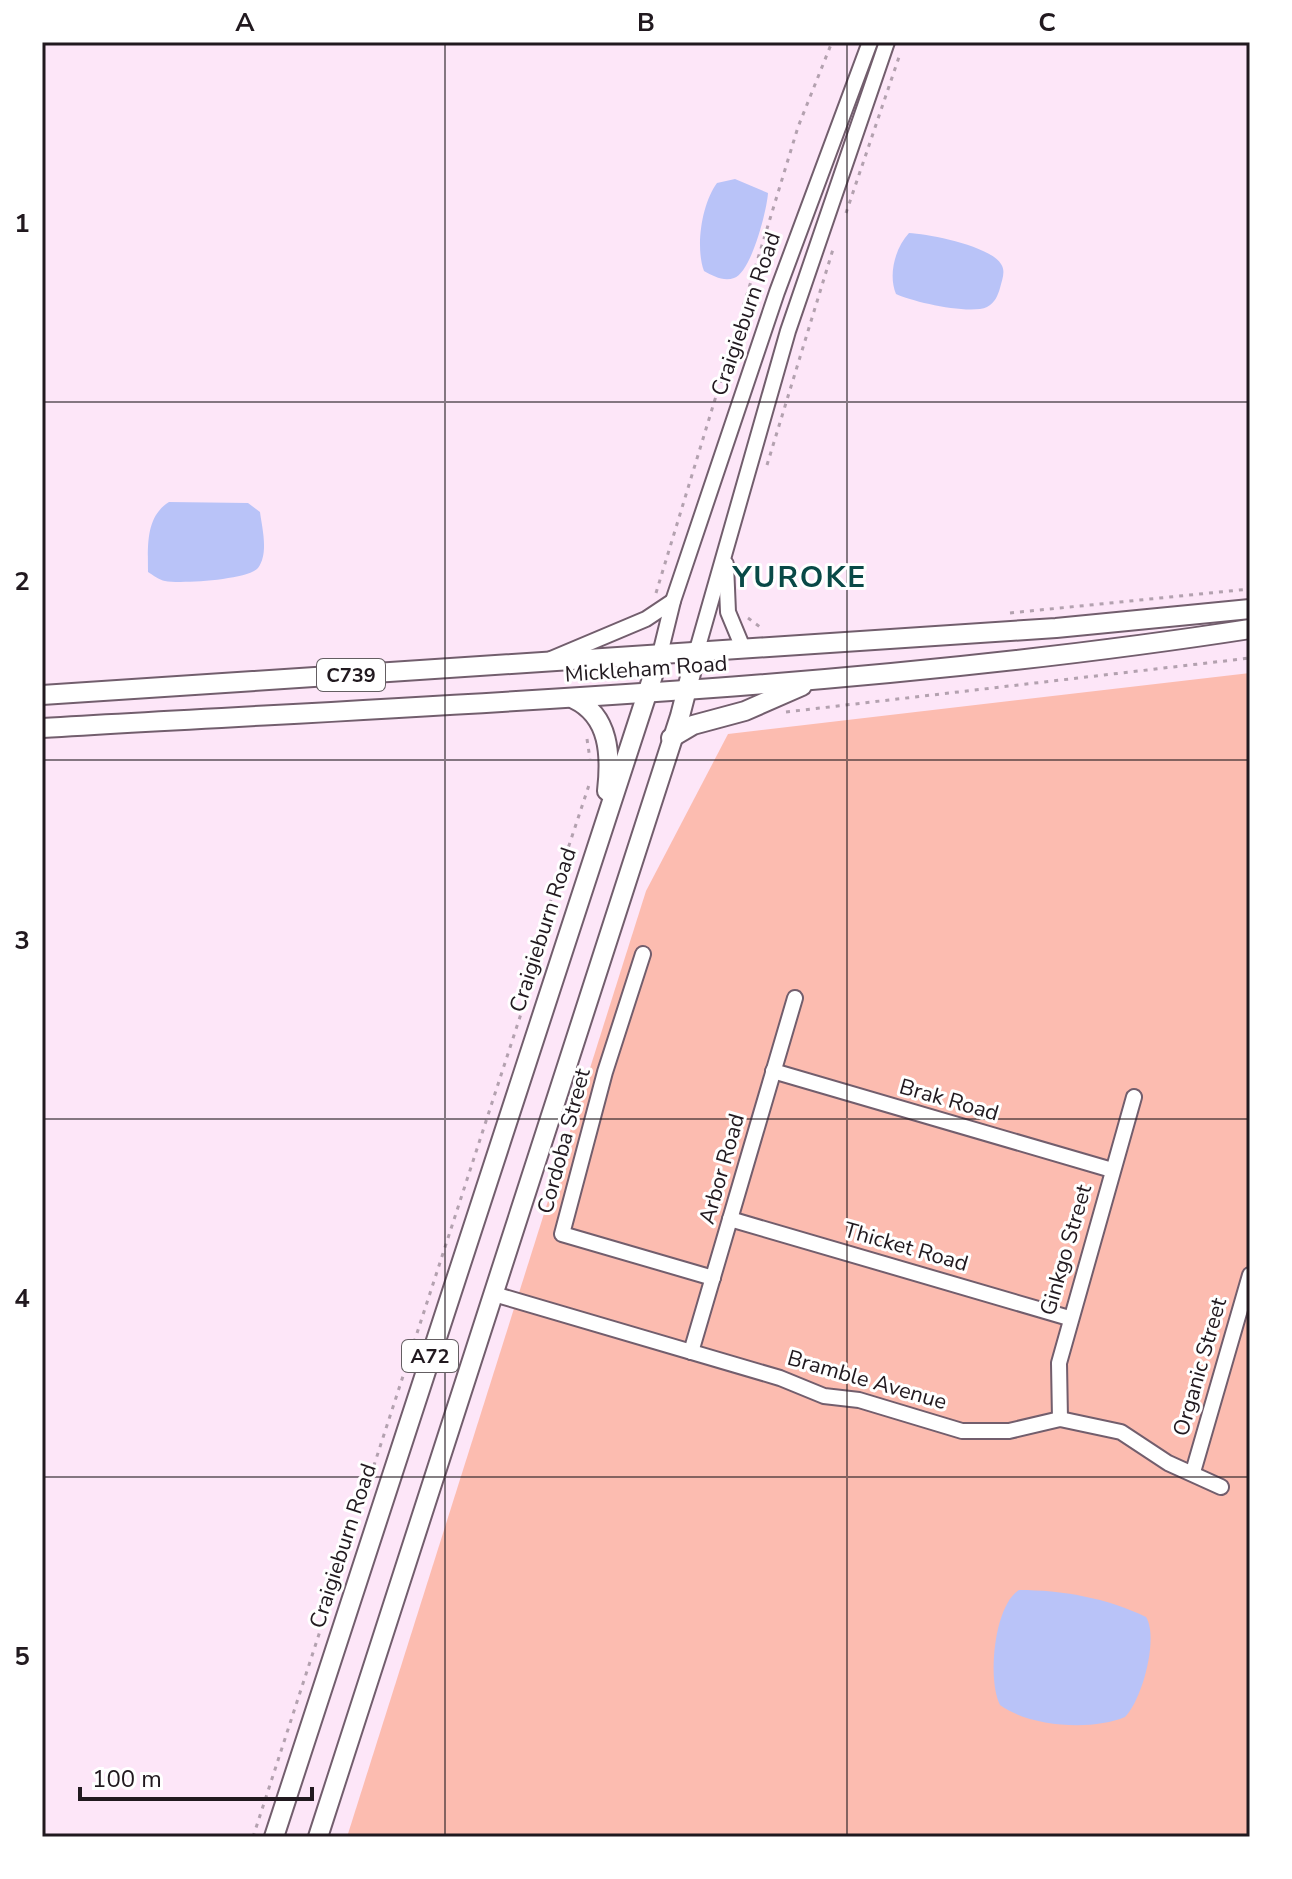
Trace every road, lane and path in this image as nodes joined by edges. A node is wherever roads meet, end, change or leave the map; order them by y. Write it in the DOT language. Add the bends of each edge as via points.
graph roads {
  1 [pos="832,42"];
  2 [pos="878,43"];
  3 [pos="903,45"];
  4 [pos="845,215"];
  5 [pos="835,242"];
  6 [pos="767,464"];
  7 [pos="726,547"];
  8 [pos="1250,589"];
  9 [pos="673,601"];
  10 [pos="650,602"];
  11 [pos="1250,609"];
  12 [pos="1003,613"];
  13 [pos="731,620"];
  14 [pos="1250,629"];
  15 [pos="768,632"];
  16 [pos="743,648"];
  17 [pos="697,650"];
  18 [pos="660,654"];
  19 [pos="1250,658"];
  20 [pos="543,662"];
  21 [pos="815,680"];
  22 [pos="686,691"];
  23 [pos="647,694"];
  24 [pos="42,695"];
  25 [pos="574,698"];
  26 [pos="773,715"];
  27 [pos="601,724"];
  28 [pos="42,728"];
  29 [pos="671,738"];
  30 [pos="604,822"];
  31 [pos="643,954"];
  32 [pos="795,998"];
  33 [pos="773,1071"];
  34 [pos="1134,1097"];
  35 [pos="1112,1170"];
  36 [pos="730,1219"];
  37 [pos="1250,1275"];
  38 [pos="713,1278"];
  39 [pos="494,1294"];
  40 [pos="1069,1318"];
  41 [pos="691,1352"];
  42 [pos="1060,1419"];
  43 [pos="1193,1472"];
  44 [pos="1221,1487"];
  45 [pos="253,1837"];
  46 [pos="274,1837"];
  47 [pos="318,1837"];
  1 -- 10 [label="path" via="798,127"];
  2 -- 7 [label="street, Craigieburn Road"];
  2 -- 9 [label="street, Craigieburn Road" via="777,292"];
  3 -- 4 [label="path"];
  5 -- 6 [label="path"];
  7 -- 13 [label="street"];
  7 -- 17 [label="street, Craigieburn Road"];
  8 -- 12 [label="path"];
  9 -- 18 [label="street, Craigieburn Road"];
  9 -- 20 [label="street" via="646,619"];
  11 -- 16 [label="main road, Mickleham Road / C739" via="1056,628"];
  13 -- 15 [label="path" via="744,611"];
  13 -- 16 [label="street"];
  14 -- 21 [label="main road, Mickleham Road / C739"];
  16 -- 17 [label="main road, Mickleham Road / C739"];
  17 -- 18 [label="main road, Mickleham Road / C739"];
  17 -- 22 [label="main road, Craigieburn Road / A72"];
  18 -- 20 [label="main road, Mickleham Road / C739"];
  18 -- 23 [label="main road, Craigieburn Road / A72"];
  19 -- 26 [label="path"];
  20 -- 24 [label="main road, Mickleham Road / C739"];
  21 -- 22 [label="main road, Mickleham Road / C739"];
  21 -- 29 [label="main road"];
  22 -- 23 [label="main road, Mickleham Road / C739"];
  22 -- 29 [label="main road, Craigieburn Road / A72"];
  23 -- 25 [label="main road, Mickleham Road / C739"];
  23 -- 30 [label="main road, Craigieburn Road / A72"];
  25 -- 27 [label="main road" via="595,711"];
  25 -- 28 [label="main road, Mickleham Road / C739"];
  27 -- 30 [label="main road" via="609,754"];
  27 -- 45 [label="path" via="586,730 592,773 536,945 531,983"];
  29 -- 39 [label="main road, Craigieburn Road / A72"];
  30 -- 46 [label="main road, Craigieburn Road / A72"];
  31 -- 38 [label="street, Cordoba Street" via="562,1234"];
  32 -- 33 [label="street, Arbor Road"];
  33 -- 35 [label="street, Brak Road"];
  33 -- 36 [label="street, Arbor Road"];
  34 -- 35 [label="street, Ginkgo Street"];
  35 -- 40 [label="street, Ginkgo Street"];
  36 -- 38 [label="street, Arbor Road"];
  36 -- 40 [label="street, Thicket Road"];
  37 -- 43 [label="street, Organic Street"];
  38 -- 41 [label="street, Arbor Road"];
  39 -- 41 [label="street, Bramble Avenue"];
  39 -- 47 [label="main road, Craigieburn Road / A72"];
  40 -- 42 [label="street, Ginkgo Street" via="1059,1363"];
  41 -- 42 [label="street, Bramble Avenue" via="824,1396 859,1400 962,1431 1009,1431"];
  42 -- 43 [label="street, Bramble Avenue" via="1121,1432 1168,1463"];
  43 -- 44 [label="street, Bramble Avenue"];
}
